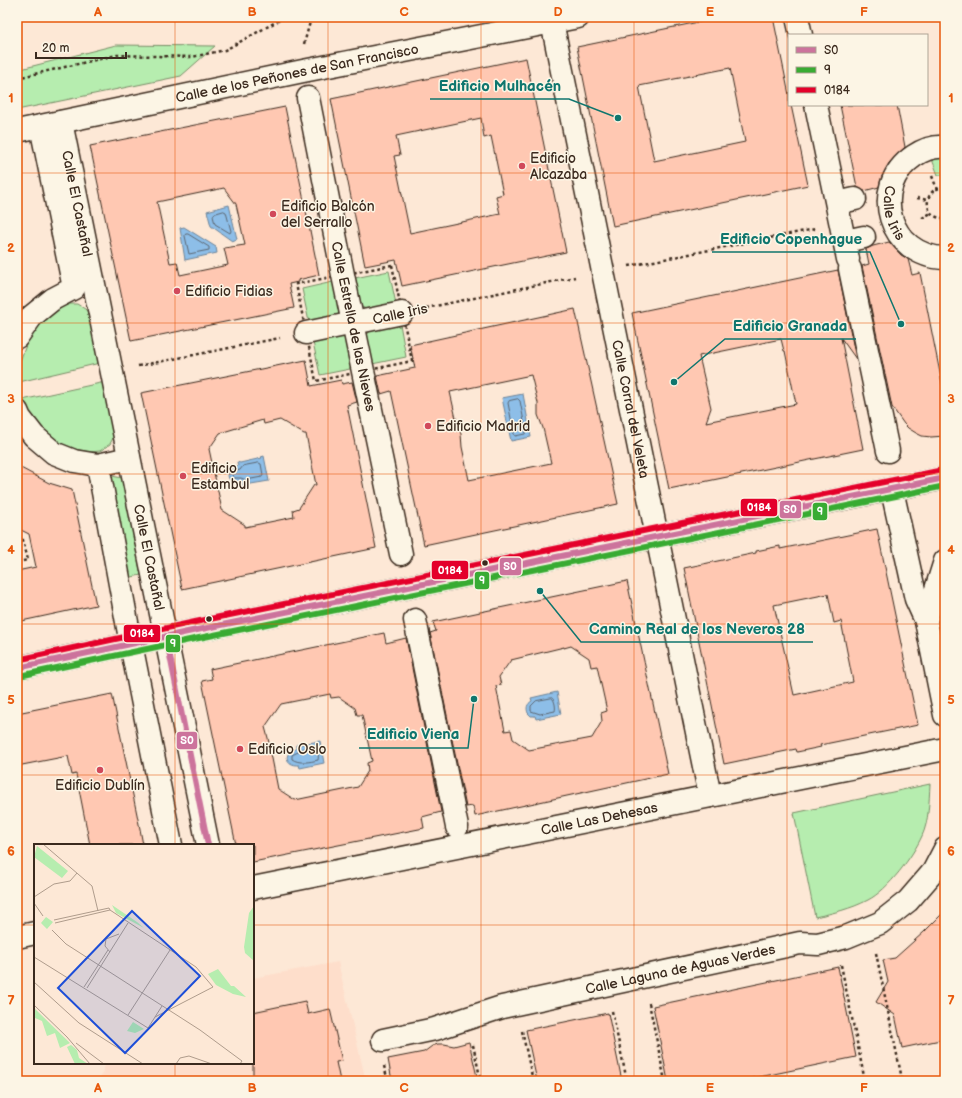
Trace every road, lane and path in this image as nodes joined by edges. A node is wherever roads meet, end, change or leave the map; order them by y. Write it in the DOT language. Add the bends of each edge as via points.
graph roads {
  1 [pos="285,17"];
  2 [pos="314,17"];
  3 [pos="578,17"];
  4 [pos="797,17"];
  5 [pos="552,22"];
  6 [pos="801,34"];
  7 [pos="302,50"];
  8 [pos="17,78"];
  9 [pos="308,98"];
  10 [pos="816,106"];
  11 [pos="51,124"];
  12 [pos="17,131"];
  13 [pos="945,146"];
  14 [pos="945,188"];
  15 [pos="945,218"];
  16 [pos="807,231"];
  17 [pos="945,258"];
  18 [pos="634,265"];
  19 [pos="574,277"];
  20 [pos="84,286"];
  21 [pos="402,313"];
  22 [pos="353,324"];
  23 [pos="302,333"];
  24 [pos="17,337"];
  25 [pos="283,337"];
  26 [pos="132,367"];
  27 [pos="17,411"];
  28 [pos="888,451"];
  29 [pos="129,458"];
  30 [pos="98,464"];
  31 [pos="945,478"];
  32 [pos="892,490"];
  33 [pos="17,536"];
  34 [pos="657,537"];
  35 [pos="401,554"];
  36 [pos="945,561"];
  37 [pos="17,562"];
  38 [pos="415,620"];
  39 [pos="926,621"];
  40 [pos="166,636"];
  41 [pos="131,644"];
  42 [pos="17,668"];
  43 [pos="945,715"];
  44 [pos="945,749"];
  45 [pos="710,796"];
  46 [pos="457,827"];
  47 [pos="171,844"];
  48 [pos="208,844"];
  49 [pos="945,849"];
  50 [pos="254,888"];
  51 [pos="34,934"];
  52 [pos="17,937"];
  53 [pos="875,948"];
  54 [pos="840,959"];
  55 [pos="648,997"];
  56 [pos="611,1004"];
  57 [pos="522,1030"];
  58 [pos="383,1040"];
  59 [pos="472,1040"];
  60 [pos="481,1081"];
  61 [pos="533,1081"];
  62 [pos="627,1081"];
  63 [pos="665,1081"];
  64 [pos="865,1081"];
  65 [pos="890,1081"];
  1 -- 8 [label="path" via="225,50 192,57 116,55"];
  2 -- 7 [label="path" via="310,22"];
  3 -- 5 [label="street, Calle de los Peñones de San Francisco"];
  4 -- 6 [label="street"];
  5 -- 11 [label="street, Calle de los Peñones de San Francisco"];
  5 -- 34 [label="street, Calle Corral del Veleta"];
  9 -- 22 [label="street, Calle Estrella de las Nieves"];
  10 -- 28 [label="street" via="846,201 852,252"];
  11 -- 12 [label="street, Calle de los Peñones de San Francisco"];
  11 -- 20 [label="street, Calle El Castañal"];
  13 -- 17 [label="street, Calle Iris" via="921,151 906,161 895,176 889,193 889,207 898,234 909,246 922,254"];
  14 -- 15 [label="path" via="932,191 927,205 934,216"];
  16 -- 18 [label="path"];
  19 -- 21 [label="path, Calle Iris"];
  20 -- 24 [label="street" via="53,299 32,316"];
  20 -- 29 [label="street, Calle El Castañal"];
  21 -- 22 [label="street, Calle Iris"];
  22 -- 23 [label="street, Calle Iris"];
  22 -- 35 [label="street, Calle Estrella de las Nieves"];
  25 -- 26 [label="path"];
  27 -- 30 [label="street" via="34,436 54,453 74,461"];
  29 -- 30 [label="street"];
  29 -- 40 [label="street, Calle El Castañal"];
  30 -- 41 [label="street"];
  31 -- 32 [label="main road"];
  32 -- 34 [label="main road"];
  32 -- 39 [label="street" via="916,599"];
  33 -- 37 [label="path" via="23,540 28,560"];
  34 -- 40 [label="main road"];
  34 -- 45 [label="street, Calle Corral del Veleta"];
  36 -- 39 [label="street"];
  38 -- 46 [label="street"];
  39 -- 43 [label="street"];
  40 -- 41 [label="main road"];
  40 -- 48 [label="street, Calle El Castañal"];
  41 -- 42 [label="main road"];
  41 -- 47 [label="street"];
  44 -- 45 [label="street, Calle Las Dehesas"];
  45 -- 50 [label="street, Calle Las Dehesas"];
  49 -- 58 [label="street, Calle Laguna de Aguas Verdes" via="934,872 908,901 880,923 846,937 818,944 800,943 502,1007 435,1029"];
  51 -- 52 [label="street"];
  53 -- 65 [label="path" via="902,1079"];
  54 -- 64 [label="path"];
  55 -- 63 [label="path"];
  56 -- 62 [label="path"];
  57 -- 61 [label="path"];
  59 -- 60 [label="path"];
}
